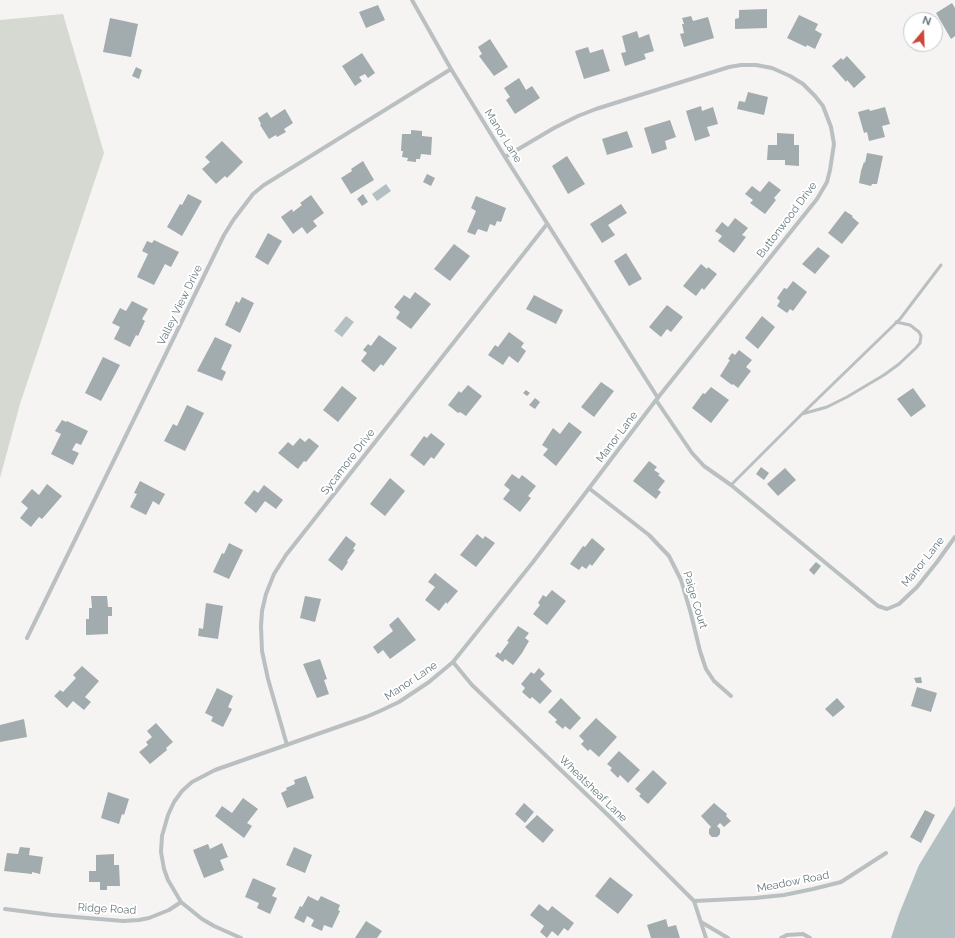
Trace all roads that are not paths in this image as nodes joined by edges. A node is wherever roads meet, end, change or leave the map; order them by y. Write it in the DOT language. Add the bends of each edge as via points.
graph roads {
  1 [pos="412,0"];
  2 [pos="451,69"];
  3 [pos="505,157"];
  4 [pos="547,224"];
  5 [pos="941,265"];
  6 [pos="896,322"];
  7 [pos="657,399"];
  8 [pos="802,414"];
  9 [pos="730,485"];
  10 [pos="590,489"];
  11 [pos="955,537"];
  12 [pos="27,638"];
  13 [pos="453,662"];
  14 [pos="731,696"];
  15 [pos="287,745"];
  16 [pos="886,853"];
  17 [pos="694,901"];
  18 [pos="182,902"];
  19 [pos="5,908"];
  20 [pos="700,922"];
  21 [pos="241,938"];
  22 [pos="706,938"];
  23 [pos="728,938"];
  24 [pos="781,938"];
  25 [pos="810,938"];
  1 -- 2 [label="street, Manor Lane"];
  2 -- 3 [label="street, Manor Lane"];
  2 -- 12 [label="street, Valley View Drive" via="264,185 253,194 234,219"];
  3 -- 4 [label="street, Manor Lane"];
  3 -- 7 [label="street, Buttonwood Drive" via="578,116 735,66 756,65 772,68 790,76 802,84 823,106 834,144 827,182 817,199"];
  4 -- 7 [label="street, Manor Lane"];
  4 -- 15 [label="street, Sycamore Drive" via="274,574 262,611 262,651"];
  5 -- 6 [label="lane"];
  6 -- 8 [label="lane"];
  6 -- 8 [label="lane" via="910,325 920,332 922,336 916,348 884,375 847,397 827,407"];
  7 -- 9 [label="street, Manor Lane" via="692,454"];
  7 -- 10 [label="street, Manor Lane"];
  8 -- 9 [label="lane"];
  9 -- 11 [label="street, Manor Lane" via="856,589 878,606 887,609 899,604 917,587"];
  10 -- 13 [label="street, Manor Lane"];
  10 -- 14 [label="street, Paige Court" via="649,535 668,556 680,580 706,669"];
  13 -- 15 [label="street, Manor Lane" via="399,702"];
  13 -- 17 [label="street, Wheatsheaf Lane" via="472,685"];
  15 -- 18 [label="street, Manor Lane" via="204,775 187,787 174,802 162,836 161,852 168,880"];
  16 -- 17 [label="street, Meadow Road" via="841,882 813,889 755,898"];
  17 -- 20 [label="street, Wheatsheaf Lane"];
  18 -- 19 [label="street, Ridge Road" via="149,918 123,921"];
  18 -- 21 [label="street" via="202,919"];
  20 -- 22 [label="street, Wheatsheaf Lane"];
  20 -- 23 [label="street"];
  24 -- 25 [label="street" via="803,934"];
}
